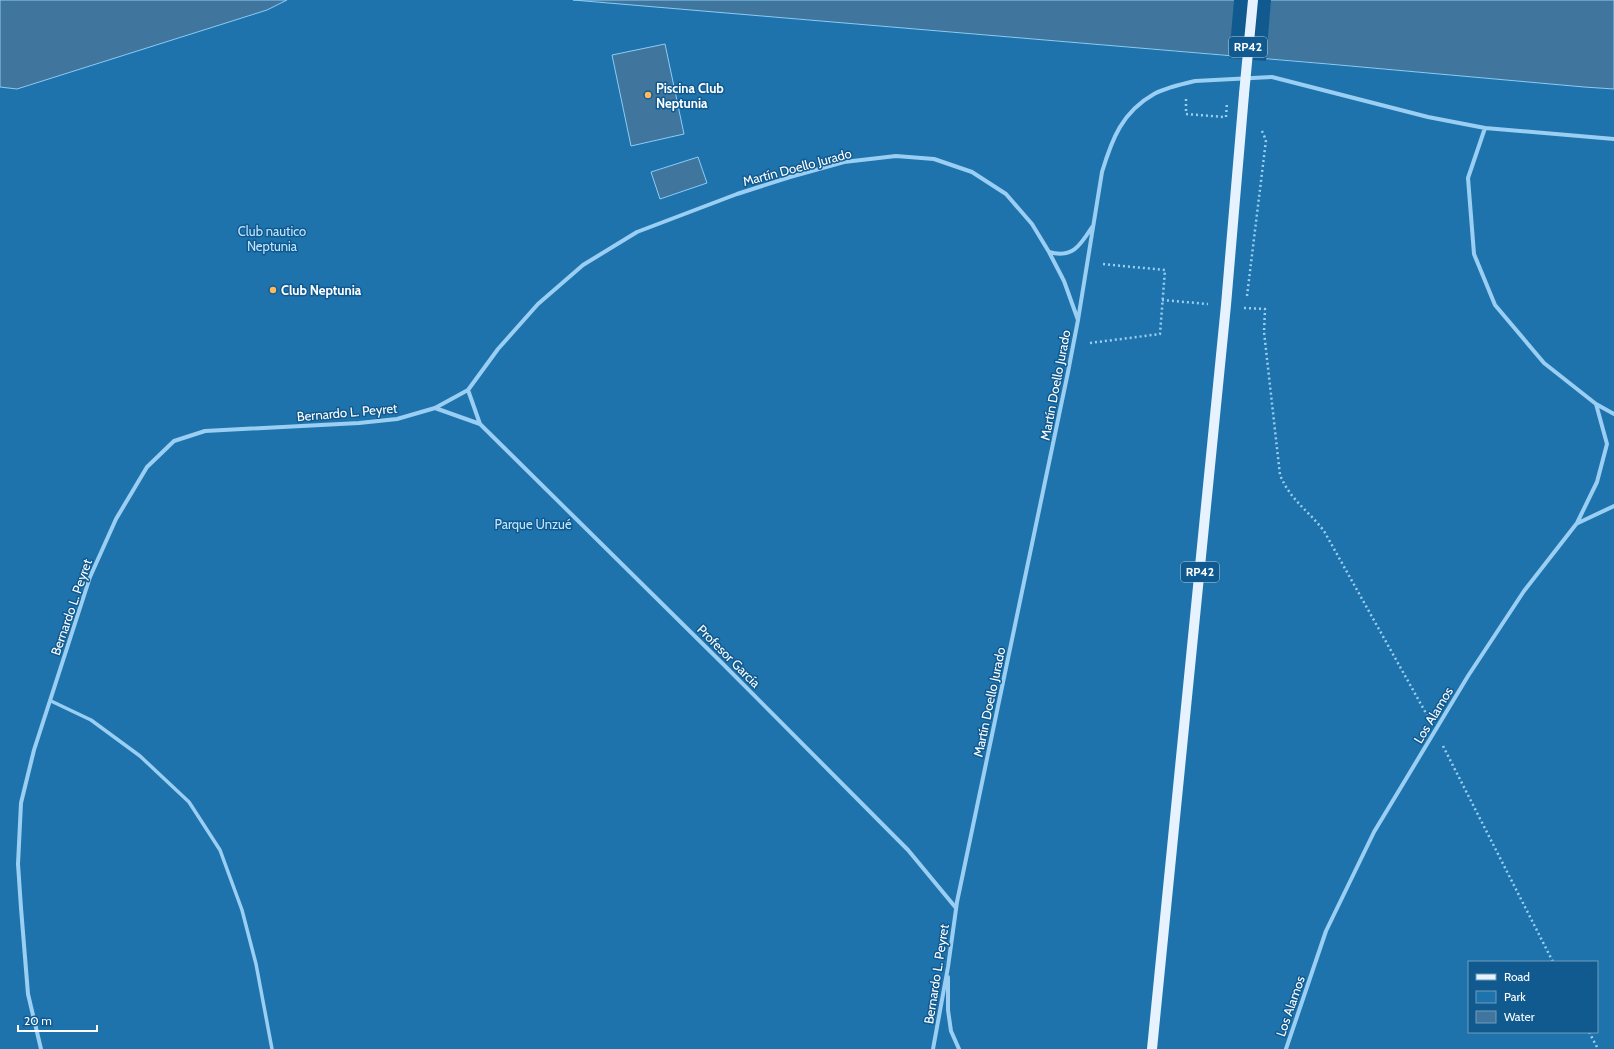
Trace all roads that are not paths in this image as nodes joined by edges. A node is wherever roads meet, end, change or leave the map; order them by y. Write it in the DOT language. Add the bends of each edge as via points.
graph roads {
  1 [pos="1253,0"];
  2 [pos="1485,128"];
  3 [pos="1614,138"];
  4 [pos="1094,225"];
  5 [pos="1050,252"];
  6 [pos="1078,320"];
  7 [pos="468,390"];
  8 [pos="1596,404"];
  9 [pos="435,408"];
  10 [pos="1614,414"];
  11 [pos="480,424"];
  12 [pos="1614,506"];
  13 [pos="1578,523"];
  14 [pos="51,701"];
  15 [pos="957,902"];
  16 [pos="956,908"];
  17 [pos="948,967"];
  18 [pos="41,1049"];
  19 [pos="272,1049"];
  20 [pos="933,1049"];
  21 [pos="959,1049"];
  22 [pos="1152,1049"];
  23 [pos="1286,1049"];
  1 -- 22 [label="main road, RP42, bridge" via="1226,313"];
  2 -- 3 [label="street"];
  2 -- 4 [label="street" via="1272,77 1195,81 1154,94 1136,107 1118,128 1102,172"];
  2 -- 8 [label="street" via="1468,178 1474,254 1495,305 1544,363"];
  4 -- 5 [label="street" via="1081,245 1060,255"];
  4 -- 6 [label="street"];
  5 -- 6 [label="street, Martín Doello Jurado"];
  5 -- 7 [label="street, Martín Doello Jurado" via="1032,224 1006,194 972,172 934,159 896,156 844,162 737,194 630,236 583,265 538,304"];
  6 -- 15 [label="street, Martín Doello Jurado"];
  7 -- 9 [label="street, Bernardo L. Peyret"];
  7 -- 11 [label="street"];
  8 -- 10 [label="street"];
  8 -- 13 [label="street, Los Alamos" via="1607,444 1597,482"];
  9 -- 11 [label="street"];
  9 -- 14 [label="street, Bernardo L. Peyret" via="397,419 205,430 174,441 147,467 116,519 90,577"];
  11 -- 16 [label="street, Profesor García" via="908,850"];
  12 -- 13 [label="street"];
  13 -- 23 [label="street, Los Alamos" via="1524,591 1468,676 1374,832 1326,931"];
  14 -- 18 [label="street, Bernardo L. Peyret" via="34,750 21,803 18,864 28,994"];
  14 -- 19 [label="street" via="91,720 140,756 189,802 220,850 242,910 256,964"];
  15 -- 16 [label="street, Bernardo L. Peyret"];
  16 -- 17 [label="street, Bernardo L. Peyret"];
  17 -- 20 [label="street, Bernardo L. Peyret"];
  17 -- 21 [label="street" via="948,1010 951,1032"];
}
